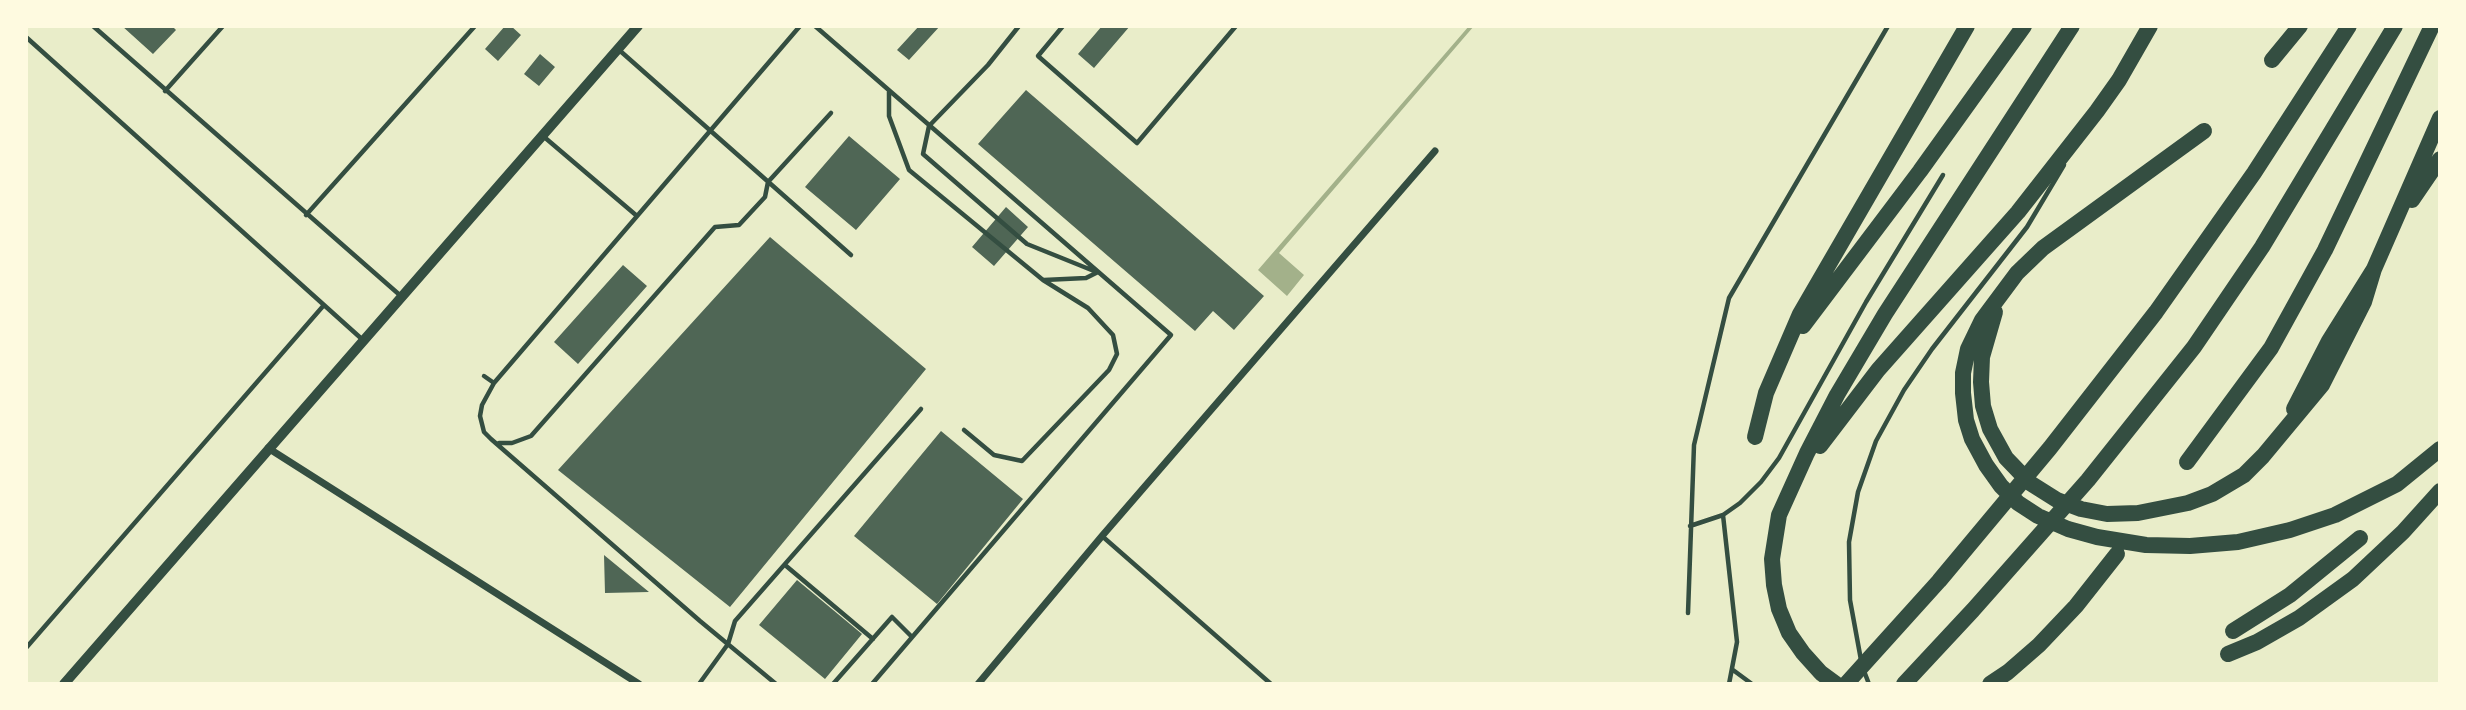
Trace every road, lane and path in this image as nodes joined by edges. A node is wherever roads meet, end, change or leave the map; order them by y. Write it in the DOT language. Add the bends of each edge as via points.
graph roads {
  1 [pos="93,26"];
  2 [pos="223,26"];
  3 [pos="475,26"];
  4 [pos="638,26"];
  5 [pos="800,26"];
  6 [pos="815,26"];
  7 [pos="1019,26"];
  8 [pos="1063,26"];
  9 [pos="1236,26"];
  10 [pos="1888,26"];
  11 [pos="1967,26"];
  12 [pos="2024,26"];
  13 [pos="2071,26"];
  14 [pos="2150,26"];
  15 [pos="2157,26"];
  16 [pos="2300,26"];
  17 [pos="2349,26"];
  18 [pos="2395,26"];
  19 [pos="2432,26"];
  20 [pos="26,37"];
  21 [pos="618,49"];
  22 [pos="2272,60"];
  23 [pos="2119,80"];
  24 [pos="165,91"];
  25 [pos="889,91"];
  26 [pos="2097,111"];
  27 [pos="831,113"];
  28 [pos="2440,118"];
  29 [pos="929,126"];
  30 [pos="710,130"];
  31 [pos="2204,131"];
  32 [pos="543,136"];
  33 [pos="1436,150"];
  34 [pos="2440,159"];
  35 [pos="1943,175"];
  36 [pos="768,182"];
  37 [pos="306,215"];
  38 [pos="638,216"];
  39 [pos="2394,226"];
  40 [pos="851,255"];
  41 [pos="1098,272"];
  42 [pos="1043,281"];
  43 [pos="2004,290"];
  44 [pos="402,298"];
  45 [pos="324,305"];
  46 [pos="365,341"];
  47 [pos="484,376"];
  48 [pos="494,383"];
  49 [pos="1766,393"];
  50 [pos="921,409"];
  51 [pos="964,430"];
  52 [pos="1755,437"];
  53 [pos="498,443"];
  54 [pos="268,448"];
  55 [pos="2440,449"];
  56 [pos="2187,462"];
  57 [pos="2440,491"];
  58 [pos="1786,497"];
  59 [pos="1723,515"];
  60 [pos="1690,526"];
  61 [pos="1102,536"];
  62 [pos="2360,538"];
  63 [pos="2117,554"];
  64 [pos="785,565"];
  65 [pos="1688,613"];
  66 [pos="2233,631"];
  67 [pos="912,637"];
  68 [pos="873,639"];
  69 [pos="728,644"];
  70 [pos="26,648"];
  71 [pos="2228,654"];
  72 [pos="1733,670"];
  73 [pos="64,684"];
  74 [pos="639,684"];
  75 [pos="699,684"];
  76 [pos="776,684"];
  77 [pos="833,684"];
  78 [pos="872,684"];
  79 [pos="978,684"];
  80 [pos="1271,684"];
  81 [pos="1729,684"];
  82 [pos="1752,684"];
  83 [pos="1836,684"];
  84 [pos="1846,684"];
  85 [pos="1869,684"];
  86 [pos="1904,684"];
  87 [pos="1990,684"];
  1 -- 24 [label="lane"];
  2 -- 24 [label="lane"];
  3 -- 37 [label="lane"];
  4 -- 21 [label="street"];
  5 -- 30 [label="lane"];
  6 -- 25 [label="lane"];
  7 -- 29 [label="lane"];
  8 -- 9 [label="lane" via="1038,56 1137,144"];
  10 -- 60 [label="lane" via="1729,298 1694,445"];
  11 -- 49 [label="highway" via="1813,290"];
  12 -- 49 [label="highway" via="1802,327"];
  13 -- 58 [label="highway" via="1837,395"];
  14 -- 23 [label="highway"];
  15 -- 23 [label="highway"];
  16 -- 22 [label="highway"];
  17 -- 84 [label="highway" via="2156,312 2050,448"];
  18 -- 86 [label="highway" via="2262,247 2194,348 2088,480"];
  19 -- 56 [label="highway" via="2325,250 2271,348"];
  20 -- 45 [label="lane"];
  21 -- 30 [label="lane"];
  21 -- 32 [label="street"];
  23 -- 26 [label="highway"];
  24 -- 37 [label="lane"];
  25 -- 29 [label="lane"];
  25 -- 42 [label="lane" via="889,116 909,170"];
  26 -- 58 [label="highway" via="2018,212 1846,410"];
  26 -- 85 [label="lane" via="2027,227 1905,390 1866,467 1849,542 1848,571 1854,632"];
  27 -- 36 [label="lane"];
  28 -- 39 [label="highway"];
  29 -- 41 [label="lane"];
  29 -- 41 [label="lane" via="923,154 1027,244"];
  30 -- 36 [label="lane"];
  30 -- 38 [label="lane"];
  31 -- 43 [label="highway" via="2043,248"];
  32 -- 38 [label="lane"];
  32 -- 44 [label="street"];
  33 -- 61 [label="street"];
  34 -- 39 [label="highway"];
  35 -- 59 [label="lane" via="1779,458 1761,482"];
  36 -- 40 [label="lane"];
  36 -- 53 [label="lane" via="765,197 739,225 715,227 531,436"];
  37 -- 44 [label="lane"];
  38 -- 48 [label="lane"];
  39 -- 43 [label="highway" via="2281,436 2244,475 2212,494 2162,509 2107,514 2081,509 2030,483 2006,458 1990,429 1981,382 1990,323"];
  41 -- 42 [label="lane" via="1086,278"];
  41 -- 67 [label="lane" via="1171,335"];
  42 -- 51 [label="lane" via="1088,308 1113,335 1117,354 1109,370 1022,461 995,455"];
  43 -- 55 [label="highway" via="1978,327 1966,361 1966,420 1972,439 2001,486 2038,516 2068,529 2146,545 2190,546 2290,530 2335,515 2397,484"];
  44 -- 46 [label="street"];
  45 -- 46 [label="lane"];
  45 -- 70 [label="lane"];
  46 -- 54 [label="street"];
  47 -- 48 [label="lane"];
  48 -- 53 [label="lane" via="481,416 484,432"];
  49 -- 52 [label="highway"];
  50 -- 64 [label="lane"];
  53 -- 69 [label="lane"];
  54 -- 73 [label="street"];
  54 -- 74 [label="street"];
  57 -- 71 [label="highway" via="2353,579 2299,618"];
  58 -- 83 [label="highway" via="1774,535 1779,609 1803,653"];
  59 -- 60 [label="lane"];
  59 -- 72 [label="lane" via="1737,642"];
  60 -- 65 [label="lane"];
  61 -- 79 [label="street"];
  61 -- 80 [label="lane"];
  62 -- 66 [label="highway" via="2290,595"];
  63 -- 87 [label="highway" via="2039,645"];
  64 -- 68 [label="lane"];
  64 -- 69 [label="lane" via="735,621"];
  67 -- 68 [label="lane" via="892,617"];
  67 -- 78 [label="lane"];
  68 -- 77 [label="lane"];
  69 -- 75 [label="lane"];
  69 -- 76 [label="lane"];
  72 -- 81 [label="lane"];
  72 -- 82 [label="lane"];
}
